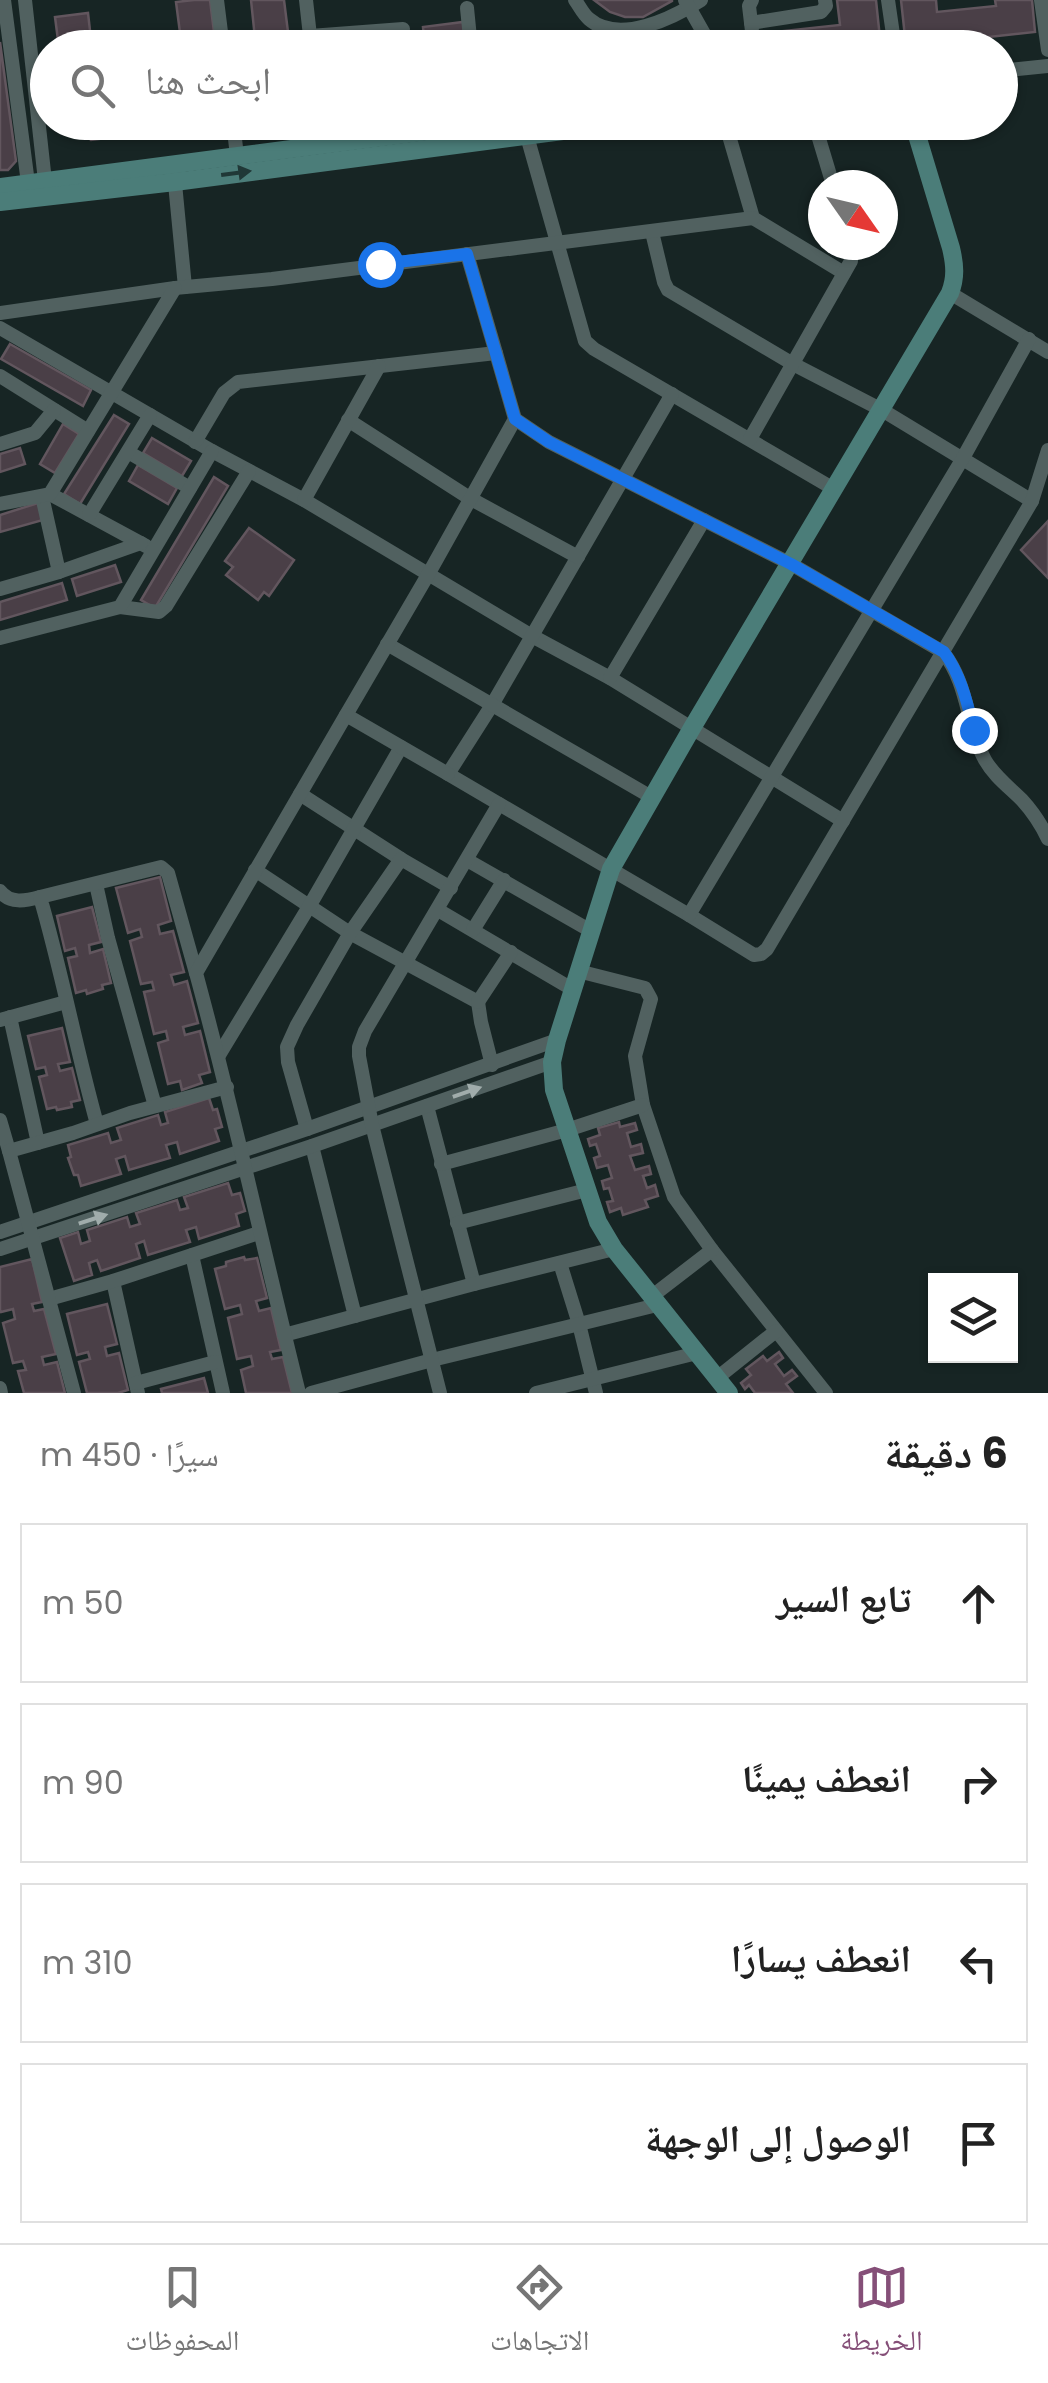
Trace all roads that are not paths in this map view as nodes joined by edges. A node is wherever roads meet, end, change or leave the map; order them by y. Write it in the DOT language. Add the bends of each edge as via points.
graph roads {
  1 [pos="4,0"];
  2 [pos="24,0"];
  3 [pos="218,0"];
  4 [pos="306,0"];
  5 [pos="575,0"];
  6 [pos="752,0"];
  7 [pos="825,0"];
  8 [pos="888,0"];
  9 [pos="1041,0"];
  10 [pos="692,3"];
  11 [pos="467,8"];
  12 [pos="751,24"];
  13 [pos="403,29"];
  14 [pos="222,30"];
  15 [pos="309,30"];
  16 [pos="390,30"];
  17 [pos="469,30"];
  18 [pos="704,30"];
  19 [pos="752,30"];
  20 [pos="892,30"];
  21 [pos="1048,50"];
  22 [pos="1048,66"];
  23 [pos="1018,70"];
  24 [pos="30,91"];
  25 [pos="33,140"];
  26 [pos="236,140"];
  27 [pos="392,140"];
  28 [pos="435,140"];
  29 [pos="527,140"];
  30 [pos="730,140"];
  31 [pos="819,140"];
  32 [pos="918,140"];
  33 [pos="238,156"];
  34 [pos="274,160"];
  35 [pos="828,170"];
  36 [pos="174,173"];
  37 [pos="36,182"];
  38 [pos="0,186"];
  39 [pos="0,202"];
  40 [pos="753,218"];
  41 [pos="652,232"];
  42 [pos="558,242"];
  43 [pos="467,254"];
  44 [pos="850,260"];
  45 [pos="844,273"];
  46 [pos="180,288"];
  47 [pos="950,293"];
  48 [pos="0,313"];
  49 [pos="0,328"];
  50 [pos="1029,339"];
  51 [pos="1048,352"];
  52 [pos="496,353"];
  53 [pos="794,364"];
  54 [pos="379,366"];
  55 [pos="0,376"];
  56 [pos="113,394"];
  57 [pos="672,394"];
  58 [pos="54,410"];
  59 [pos="882,410"];
  60 [pos="150,416"];
  61 [pos="515,419"];
  62 [pos="348,420"];
  63 [pos="88,431"];
  64 [pos="750,439"];
  65 [pos="194,442"];
  66 [pos="0,444"];
  67 [pos="1048,450"];
  68 [pos="128,452"];
  69 [pos="212,452"];
  70 [pos="963,458"];
  71 [pos="249,471"];
  72 [pos="622,480"];
  73 [pos="190,488"];
  74 [pos="834,488"];
  75 [pos="46,495"];
  76 [pos="471,499"];
  77 [pos="304,500"];
  78 [pos="1032,501"];
  79 [pos="0,504"];
  80 [pos="90,515"];
  81 [pos="704,520"];
  82 [pos="147,546"];
  83 [pos="578,557"];
  84 [pos="791,564"];
  85 [pos="59,572"];
  86 [pos="429,573"];
  87 [pos="0,590"];
  88 [pos="120,607"];
  89 [pos="871,609"];
  90 [pos="532,636"];
  91 [pos="0,638"];
  92 [pos="387,644"];
  93 [pos="944,652"];
  94 [pos="610,678"];
  95 [pos="492,704"];
  96 [pos="346,715"];
  97 [pos="692,728"];
  98 [pos="401,747"];
  99 [pos="448,774"];
  100 [pos="772,777"];
  101 [pos="300,794"];
  102 [pos="653,798"];
  103 [pos="499,804"];
  104 [pos="843,820"];
  105 [pos="354,829"];
  106 [pos="1048,838"];
  107 [pos="400,860"];
  108 [pos="467,860"];
  109 [pos="611,869"];
  110 [pos="254,870"];
  111 [pos="504,880"];
  112 [pos="96,884"];
  113 [pos="450,888"];
  114 [pos="0,891"];
  115 [pos="40,897"];
  116 [pos="310,905"];
  117 [pos="438,910"];
  118 [pos="689,914"];
  119 [pos="473,930"];
  120 [pos="591,931"];
  121 [pos="350,933"];
  122 [pos="511,952"];
  123 [pos="406,962"];
  124 [pos="196,973"];
  125 [pos="575,980"];
  126 [pos="66,1002"];
  127 [pos="478,1002"];
  128 [pos="5,1019"];
  129 [pos="556,1040"];
  130 [pos="218,1056"];
  131 [pos="552,1062"];
  132 [pos="492,1065"];
  133 [pos="227,1087"];
  134 [pos="155,1106"];
  135 [pos="427,1106"];
  136 [pos="643,1106"];
  137 [pos="369,1107"];
  138 [pos="0,1120"];
  139 [pos="97,1124"];
  140 [pos="372,1126"];
  141 [pos="307,1129"];
  142 [pos="567,1130"];
  143 [pos="38,1143"];
  144 [pos="312,1146"];
  145 [pos="8,1151"];
  146 [pos="240,1152"];
  147 [pos="441,1164"];
  148 [pos="244,1168"];
  149 [pos="587,1190"];
  150 [pos="457,1224"];
  151 [pos="32,1230"];
  152 [pos="0,1232"];
  153 [pos="260,1233"];
  154 [pos="0,1249"];
  155 [pos="614,1250"];
  156 [pos="712,1250"];
  157 [pos="192,1256"];
  158 [pos="560,1263"];
  159 [pos="113,1282"];
  160 [pos="474,1284"];
  161 [pos="418,1298"];
  162 [pos="50,1299"];
  163 [pos="654,1301"];
  164 [pos="356,1316"];
  165 [pos="578,1324"];
  166 [pos="776,1332"];
  167 [pos="284,1335"];
  168 [pos="696,1352"];
  169 [pos="432,1360"];
  170 [pos="215,1362"];
  171 [pos="716,1378"];
  172 [pos="368,1385"];
  173 [pos="594,1386"];
  174 [pos="137,1388"];
  175 [pos="74,1393"];
  176 [pos="223,1393"];
  177 [pos="299,1393"];
  178 [pos="311,1393"];
  179 [pos="440,1393"];
  180 [pos="536,1393"];
  181 [pos="729,1393"];
  182 [pos="826,1393"];
  1 -- 37 [label="street"];
  2 -- 24 [label="street"];
  3 -- 14 [label="street"];
  4 -- 15 [label="street"];
  5 -- 10 [label="street" via="594,23 621,30"];
  6 -- 12 [label="street"];
  7 -- 12 [label="street" via="821,12"];
  8 -- 20 [label="street"];
  9 -- 21 [label="street"];
  10 -- 18 [label="street"];
  11 -- 17 [label="street"];
  12 -- 19 [label="street"];
  13 -- 16 [label="street"];
  22 -- 23 [label="street"];
  25 -- 37 [label="street"];
  26 -- 33 [label="street"];
  27 -- 34 [label="main road"];
  28 -- 34 [label="main road"];
  29 -- 42 [label="street"];
  30 -- 40 [label="street"];
  31 -- 35 [label="street"];
  32 -- 47 [label="main road" via="956,265"];
  33 -- 34 [label="main road"];
  33 -- 36 [label="main road"];
  36 -- 34 [label="main road, one-way"];
  36 -- 37 [label="main road"];
  36 -- 39 [label="main road"];
  36 -- 46 [label="street"];
  37 -- 38 [label="main road"];
  40 -- 41 [label="street"];
  40 -- 45 [label="street"];
  41 -- 42 [label="street"];
  41 -- 53 [label="street" via="668,290"];
  42 -- 43 [label="street"];
  42 -- 57 [label="street" via="586,342"];
  43 -- 46 [label="street"];
  43 -- 52 [label="street"];
  44 -- 45 [label="street"];
  45 -- 53 [label="street"];
  46 -- 48 [label="street"];
  46 -- 56 [label="street"];
  47 -- 50 [label="street"];
  47 -- 59 [label="main road"];
  49 -- 56 [label="street"];
  50 -- 51 [label="street"];
  50 -- 70 [label="street"];
  52 -- 54 [label="street"];
  52 -- 61 [label="street"];
  53 -- 59 [label="street"];
  53 -- 64 [label="street"];
  54 -- 62 [label="street"];
  54 -- 65 [label="street" via="238,382"];
  55 -- 58 [label="street"];
  56 -- 60 [label="street"];
  56 -- 63 [label="street"];
  57 -- 64 [label="street"];
  57 -- 72 [label="street"];
  58 -- 63 [label="street"];
  58 -- 66 [label="street" via="35,433"];
  59 -- 70 [label="street"];
  59 -- 74 [label="main road"];
  60 -- 65 [label="street"];
  60 -- 68 [label="street"];
  61 -- 72 [label="street"];
  61 -- 76 [label="street"];
  62 -- 76 [label="street"];
  62 -- 77 [label="street"];
  63 -- 75 [label="street"];
  64 -- 74 [label="street"];
  65 -- 69 [label="street"];
  67 -- 78 [label="street"];
  68 -- 73 [label="street"];
  68 -- 80 [label="street"];
  69 -- 71 [label="street"];
  69 -- 73 [label="street"];
  70 -- 78 [label="street"];
  70 -- 89 [label="street"];
  71 -- 77 [label="street"];
  71 -- 88 [label="street" via="166,606 159,612"];
  72 -- 81 [label="street"];
  72 -- 83 [label="street"];
  73 -- 82 [label="street"];
  74 -- 84 [label="main road"];
  75 -- 79 [label="street"];
  75 -- 80 [label="street"];
  75 -- 85 [label="street"];
  76 -- 83 [label="street"];
  76 -- 86 [label="street"];
  77 -- 86 [label="street"];
  78 -- 93 [label="street"];
  80 -- 82 [label="street"];
  81 -- 84 [label="street"];
  81 -- 94 [label="street"];
  82 -- 85 [label="street"];
  82 -- 88 [label="street"];
  83 -- 90 [label="street"];
  84 -- 89 [label="street"];
  84 -- 97 [label="main road"];
  85 -- 87 [label="street"];
  86 -- 90 [label="street"];
  86 -- 92 [label="street"];
  88 -- 91 [label="street"];
  89 -- 93 [label="street"];
  89 -- 100 [label="street"];
  90 -- 94 [label="street"];
  90 -- 95 [label="street"];
  92 -- 95 [label="street"];
  92 -- 96 [label="street"];
  93 -- 104 [label="street"];
  93 -- 106 [label="street" via="964,690 984,759"];
  94 -- 97 [label="street"];
  95 -- 99 [label="street"];
  95 -- 102 [label="street"];
  96 -- 98 [label="street"];
  96 -- 101 [label="street"];
  97 -- 100 [label="street"];
  97 -- 102 [label="main road"];
  98 -- 99 [label="street"];
  98 -- 105 [label="street"];
  99 -- 103 [label="street"];
  100 -- 104 [label="street"];
  100 -- 118 [label="street"];
  101 -- 105 [label="street"];
  101 -- 110 [label="street"];
  102 -- 109 [label="main road"];
  103 -- 108 [label="street"];
  103 -- 109 [label="street"];
  104 -- 118 [label="street" via="761,954"];
  105 -- 107 [label="street"];
  105 -- 116 [label="street"];
  107 -- 113 [label="street"];
  107 -- 121 [label="street"];
  108 -- 111 [label="street"];
  108 -- 113 [label="street"];
  109 -- 118 [label="street"];
  109 -- 120 [label="main road"];
  110 -- 116 [label="street"];
  110 -- 124 [label="street"];
  111 -- 119 [label="street"];
  111 -- 120 [label="street"];
  112 -- 115 [label="street"];
  112 -- 124 [label="street" via="166,869"];
  112 -- 134 [label="street"];
  113 -- 117 [label="street"];
  114 -- 115 [label="street" via="13,900"];
  115 -- 126 [label="street"];
  116 -- 121 [label="street"];
  116 -- 130 [label="street"];
  117 -- 119 [label="street"];
  117 -- 123 [label="street"];
  119 -- 122 [label="street"];
  120 -- 125 [label="main road"];
  121 -- 123 [label="street"];
  121 -- 141 [label="street" via="287,1047"];
  122 -- 125 [label="street"];
  122 -- 127 [label="street"];
  123 -- 127 [label="street"];
  123 -- 137 [label="street" via="359,1046"];
  124 -- 130 [label="street"];
  125 -- 129 [label="main road"];
  125 -- 136 [label="street" via="646,988 651,999 635,1056"];
  126 -- 128 [label="street"];
  126 -- 139 [label="street"];
  127 -- 132 [label="street"];
  128 -- 143 [label="street"];
  129 -- 131 [label="main road"];
  129 -- 132 [label="street"];
  130 -- 133 [label="street"];
  135 -- 131 [label="street, one-way"];
  131 -- 142 [label="main road"];
  132 -- 137 [label="street"];
  133 -- 134 [label="street"];
  133 -- 146 [label="street"];
  134 -- 139 [label="street"];
  135 -- 140 [label="street"];
  135 -- 147 [label="street"];
  136 -- 142 [label="street"];
  136 -- 156 [label="street" via="674,1197"];
  137 -- 140 [label="street"];
  137 -- 141 [label="street"];
  138 -- 145 [label="street"];
  139 -- 143 [label="street"];
  140 -- 144 [label="street"];
  140 -- 161 [label="street"];
  141 -- 146 [label="street"];
  142 -- 147 [label="street"];
  142 -- 149 [label="main road"];
  143 -- 145 [label="street"];
  144 -- 148 [label="street"];
  144 -- 164 [label="street"];
  145 -- 151 [label="street"];
  146 -- 148 [label="street"];
  146 -- 151 [label="street"];
  147 -- 150 [label="street"];
  151 -- 148 [label="street, one-way"];
  148 -- 153 [label="street"];
  149 -- 150 [label="street"];
  149 -- 155 [label="main road"];
  150 -- 160 [label="street"];
  151 -- 152 [label="street"];
  151 -- 154 [label="street"];
  151 -- 162 [label="street"];
  153 -- 157 [label="street"];
  153 -- 167 [label="street"];
  155 -- 158 [label="street"];
  155 -- 163 [label="main road"];
  156 -- 163 [label="street"];
  156 -- 166 [label="street"];
  157 -- 159 [label="street"];
  157 -- 170 [label="street"];
  158 -- 160 [label="street"];
  158 -- 165 [label="street"];
  159 -- 162 [label="street"];
  159 -- 174 [label="street"];
  160 -- 161 [label="street"];
  161 -- 164 [label="street"];
  161 -- 169 [label="street"];
  162 -- 175 [label="street"];
  163 -- 165 [label="street"];
  163 -- 168 [label="main road"];
  164 -- 167 [label="street"];
  165 -- 169 [label="street"];
  165 -- 173 [label="street"];
  166 -- 171 [label="street"];
  166 -- 182 [label="street"];
  167 -- 177 [label="street"];
  168 -- 171 [label="main road"];
  168 -- 173 [label="street"];
  169 -- 172 [label="street"];
  169 -- 179 [label="street"];
  170 -- 174 [label="street"];
  170 -- 176 [label="street"];
  171 -- 181 [label="main road"];
  172 -- 178 [label="street"];
  173 -- 180 [label="street"];
}
